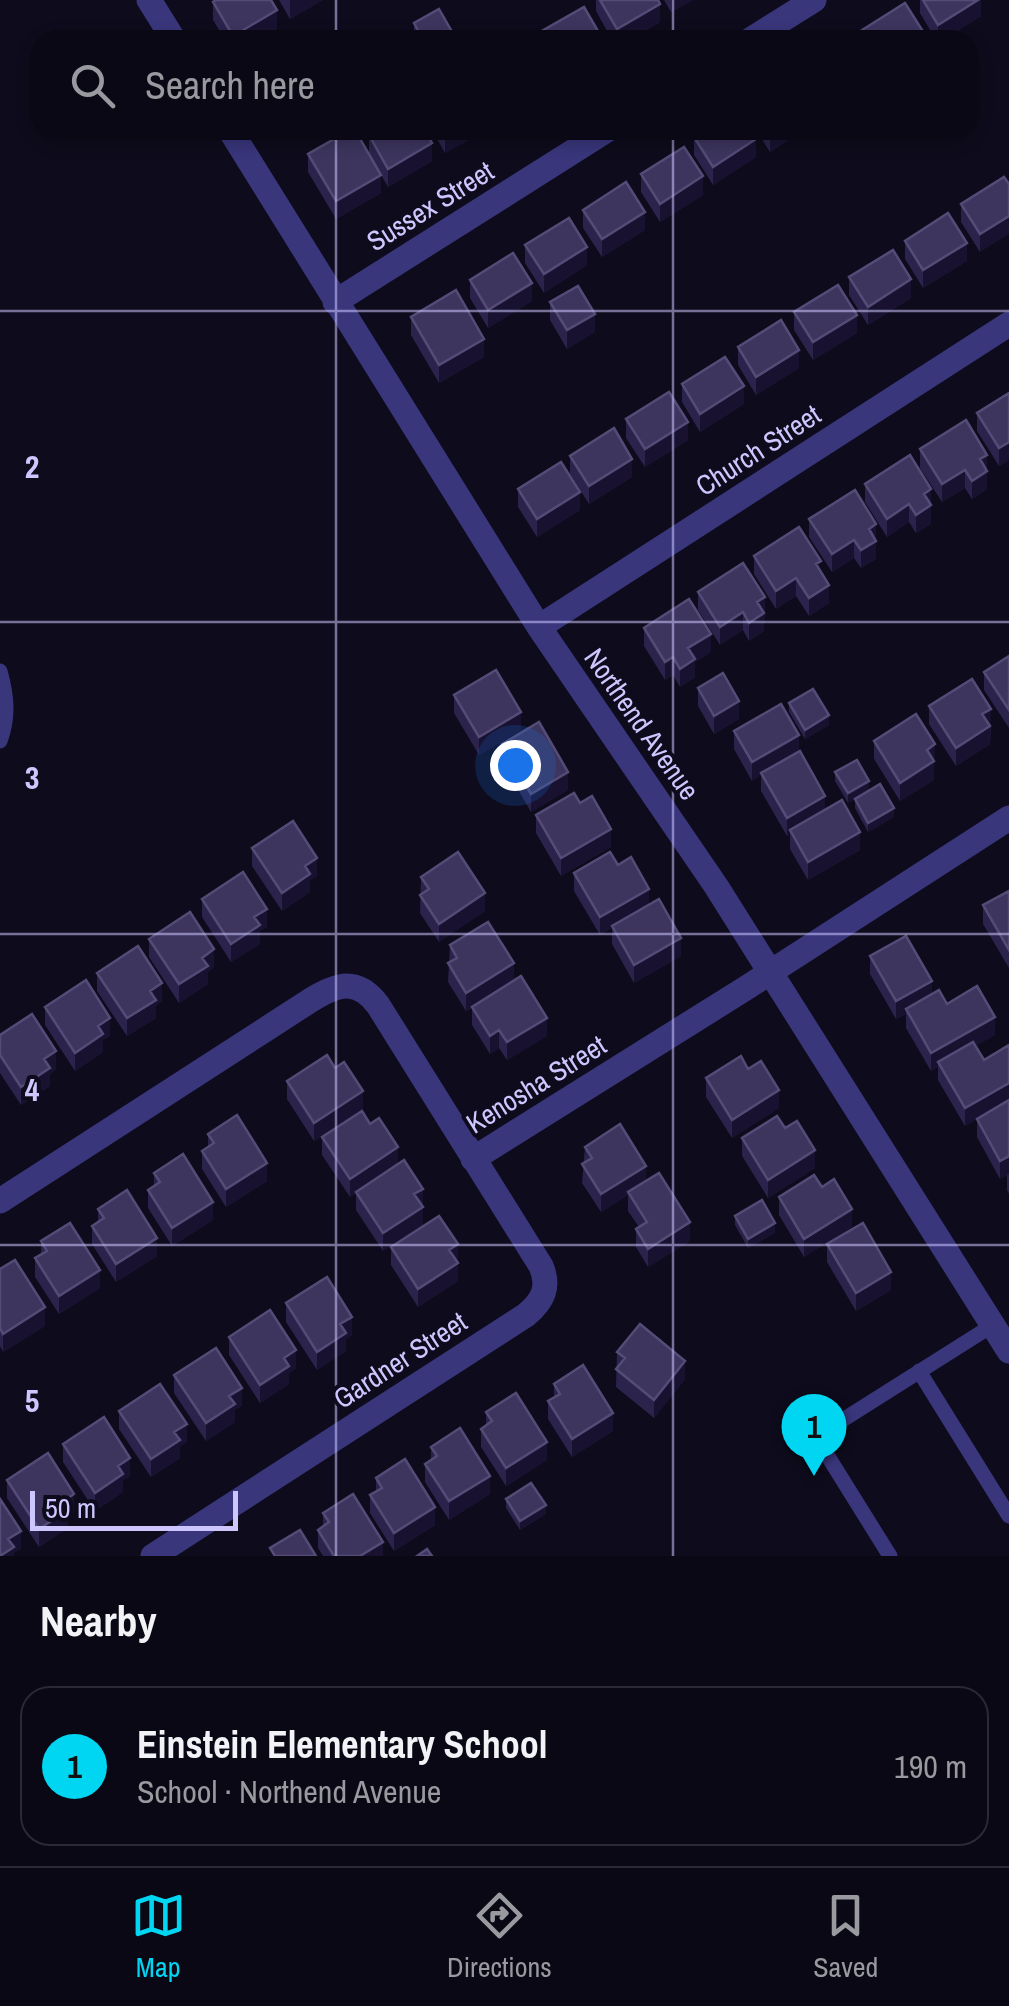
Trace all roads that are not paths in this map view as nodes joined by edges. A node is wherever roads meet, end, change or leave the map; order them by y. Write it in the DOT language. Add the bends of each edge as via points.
graph roads {
  1 [pos="150,0"];
  2 [pos="814,0"];
  3 [pos="168,30"];
  4 [pos="766,30"];
  5 [pos="236,140"];
  6 [pos="591,140"];
  7 [pos="335,302"];
  8 [pos="1009,324"];
  9 [pos="539,627"];
  10 [pos="0,671"];
  11 [pos="0,742"];
  12 [pos="1009,818"];
  13 [pos="770,972"];
  14 [pos="473,1159"];
  15 [pos="0,1201"];
  16 [pos="1001,1320"];
  17 [pos="1009,1351"];
  18 [pos="919,1371"];
  19 [pos="1009,1516"];
  20 [pos="153,1556"];
  21 [pos="890,1556"];
  1 -- 3 [label="street"];
  2 -- 4 [label="street"];
  5 -- 7 [label="street, Northend Avenue"];
  6 -- 7 [label="street, Sussex Street"];
  7 -- 9 [label="street, Northend Avenue"];
  8 -- 9 [label="street, Church Street"];
  9 -- 13 [label="street, Northend Avenue"];
  10 -- 11 [label="lane" via="7,696"];
  12 -- 13 [label="street, Kenosha Street"];
  13 -- 14 [label="street, Kenosha Street"];
  13 -- 16 [label="street, Northend Avenue"];
  14 -- 15 [label="street, Kenosha Street" via="375,1000 346,985 311,1000"];
  14 -- 20 [label="street, Gardner Street" via="545,1277 537,1306"];
  16 -- 17 [label="street, Northend Avenue"];
  16 -- 18 [label="lane"];
  18 -- 19 [label="lane"];
  18 -- 21 [label="lane" via="822,1434 820,1442"];
}
